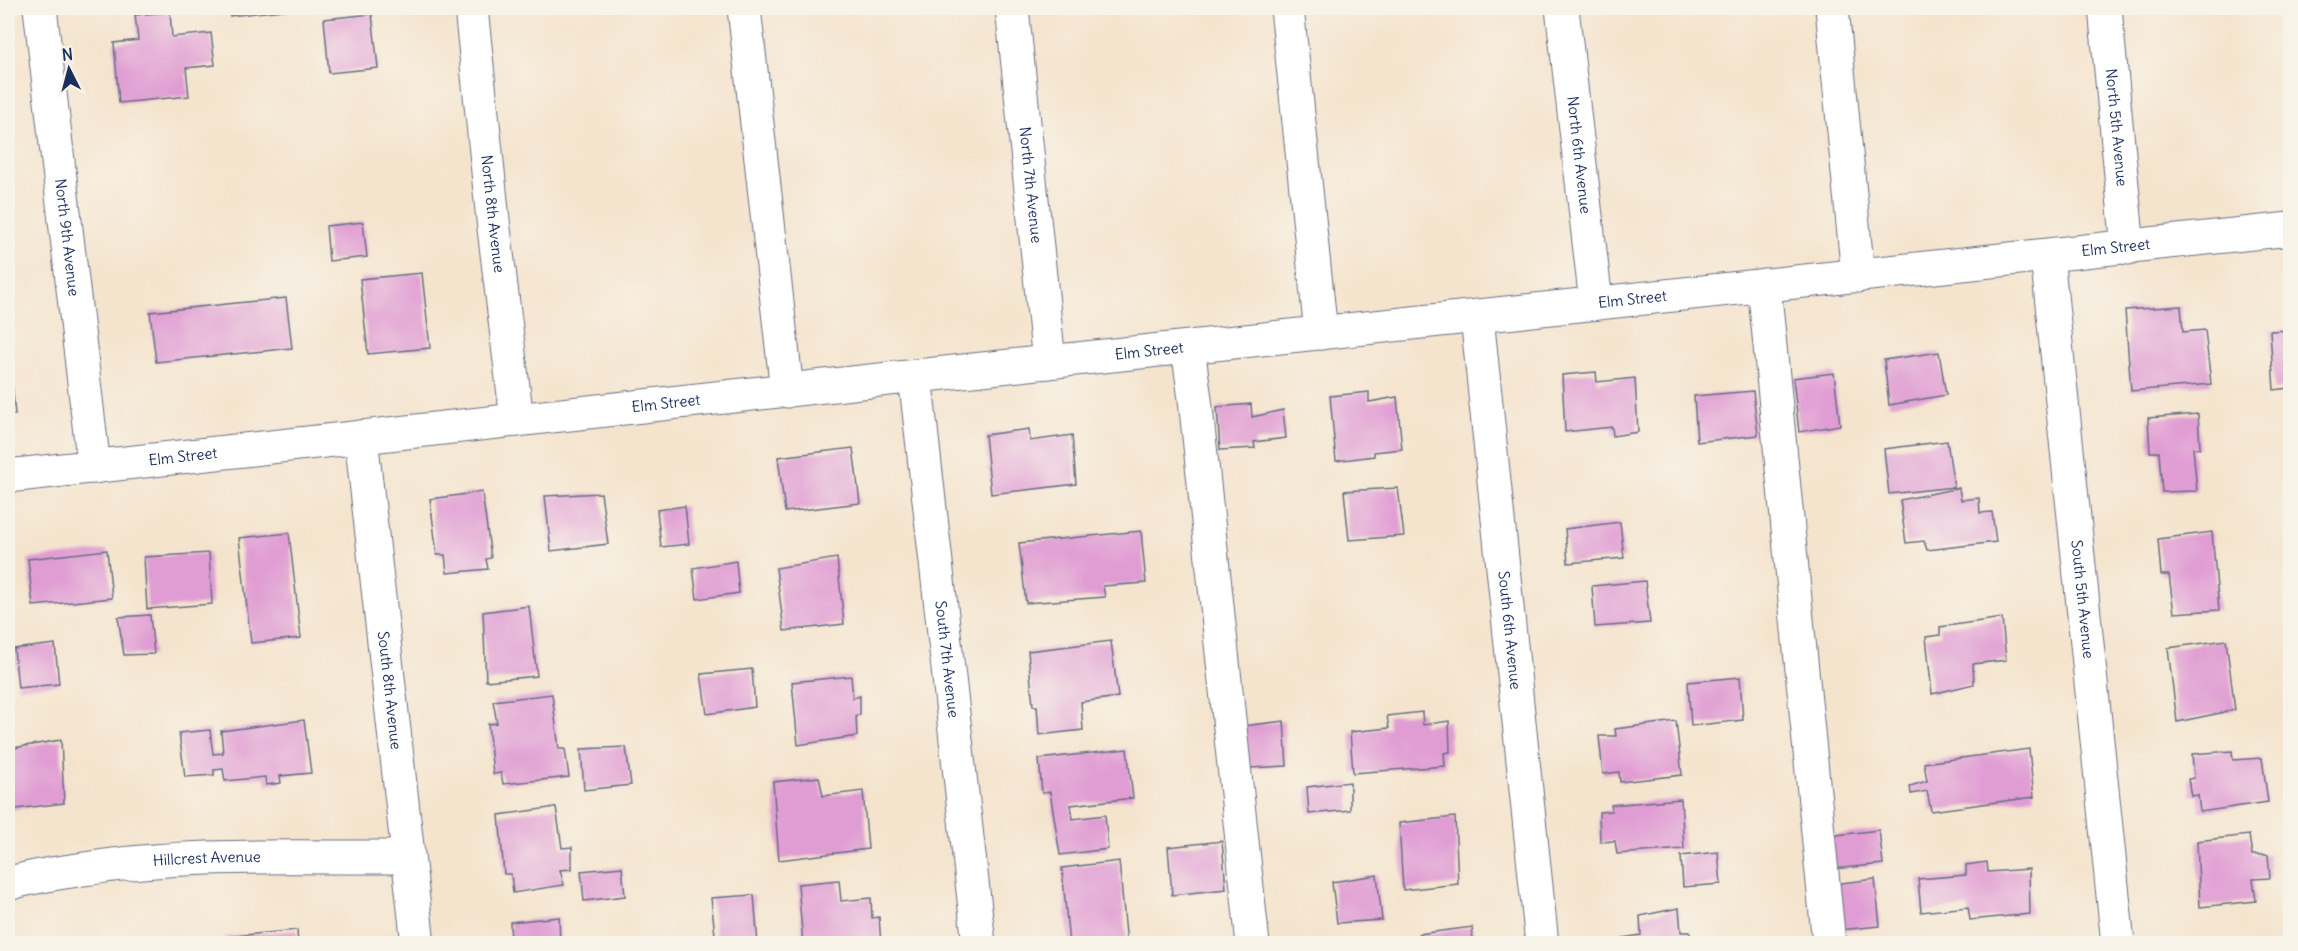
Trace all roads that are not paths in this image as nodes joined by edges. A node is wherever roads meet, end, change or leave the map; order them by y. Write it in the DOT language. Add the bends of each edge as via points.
graph roads {
  1 [pos="40,8"];
  2 [pos="471,8"];
  3 [pos="744,8"];
  4 [pos="1012,8"];
  5 [pos="1287,8"];
  6 [pos="1562,8"];
  7 [pos="1832,8"];
  8 [pos="2105,8"];
  9 [pos="2290,229"];
  10 [pos="2128,248"];
  11 [pos="2047,256"];
  12 [pos="1858,276"];
  13 [pos="1764,285"];
  14 [pos="1596,303"];
  15 [pos="1478,317"];
  16 [pos="1321,333"];
  17 [pos="1188,348"];
  18 [pos="1050,362"];
  19 [pos="915,376"];
  20 [pos="787,391"];
  21 [pos="517,420"];
  22 [pos="361,437"];
  23 [pos="94,467"];
  24 [pos="8,476"];
  25 [pos="408,857"];
  26 [pos="8,884"];
  27 [pos="418,944"];
  28 [pos="979,944"];
  29 [pos="1253,944"];
  30 [pos="1542,944"];
  31 [pos="1829,944"];
  32 [pos="2118,944"];
  1 -- 23 [label="street, North 9th Avenue"];
  2 -- 21 [label="street, North 8th Avenue"];
  3 -- 20 [label="street"];
  4 -- 18 [label="street, North 7th Avenue"];
  5 -- 16 [label="street"];
  6 -- 14 [label="street, North 6th Avenue"];
  7 -- 12 [label="street"];
  8 -- 10 [label="street, North 5th Avenue"];
  9 -- 10 [label="street, Elm Street"];
  10 -- 11 [label="street, Elm Street"];
  11 -- 12 [label="street, Elm Street"];
  11 -- 32 [label="street, South 5th Avenue"];
  12 -- 13 [label="street, Elm Street"];
  13 -- 14 [label="street, Elm Street"];
  13 -- 31 [label="street"];
  14 -- 15 [label="street, Elm Street"];
  15 -- 16 [label="street, Elm Street"];
  15 -- 30 [label="street, South 6th Avenue"];
  16 -- 17 [label="street, Elm Street"];
  17 -- 18 [label="street, Elm Street"];
  17 -- 29 [label="street"];
  18 -- 19 [label="street, Elm Street"];
  19 -- 20 [label="street, Elm Street"];
  19 -- 28 [label="street, South 7th Avenue"];
  20 -- 21 [label="street, Elm Street"];
  21 -- 22 [label="street, Elm Street"];
  22 -- 23 [label="street, Elm Street"];
  22 -- 25 [label="street, South 8th Avenue"];
  23 -- 24 [label="street, Elm Street"];
  25 -- 26 [label="street, Hillcrest Avenue" via="192,858 116,864"];
  25 -- 27 [label="street, South 8th Avenue"];
}
